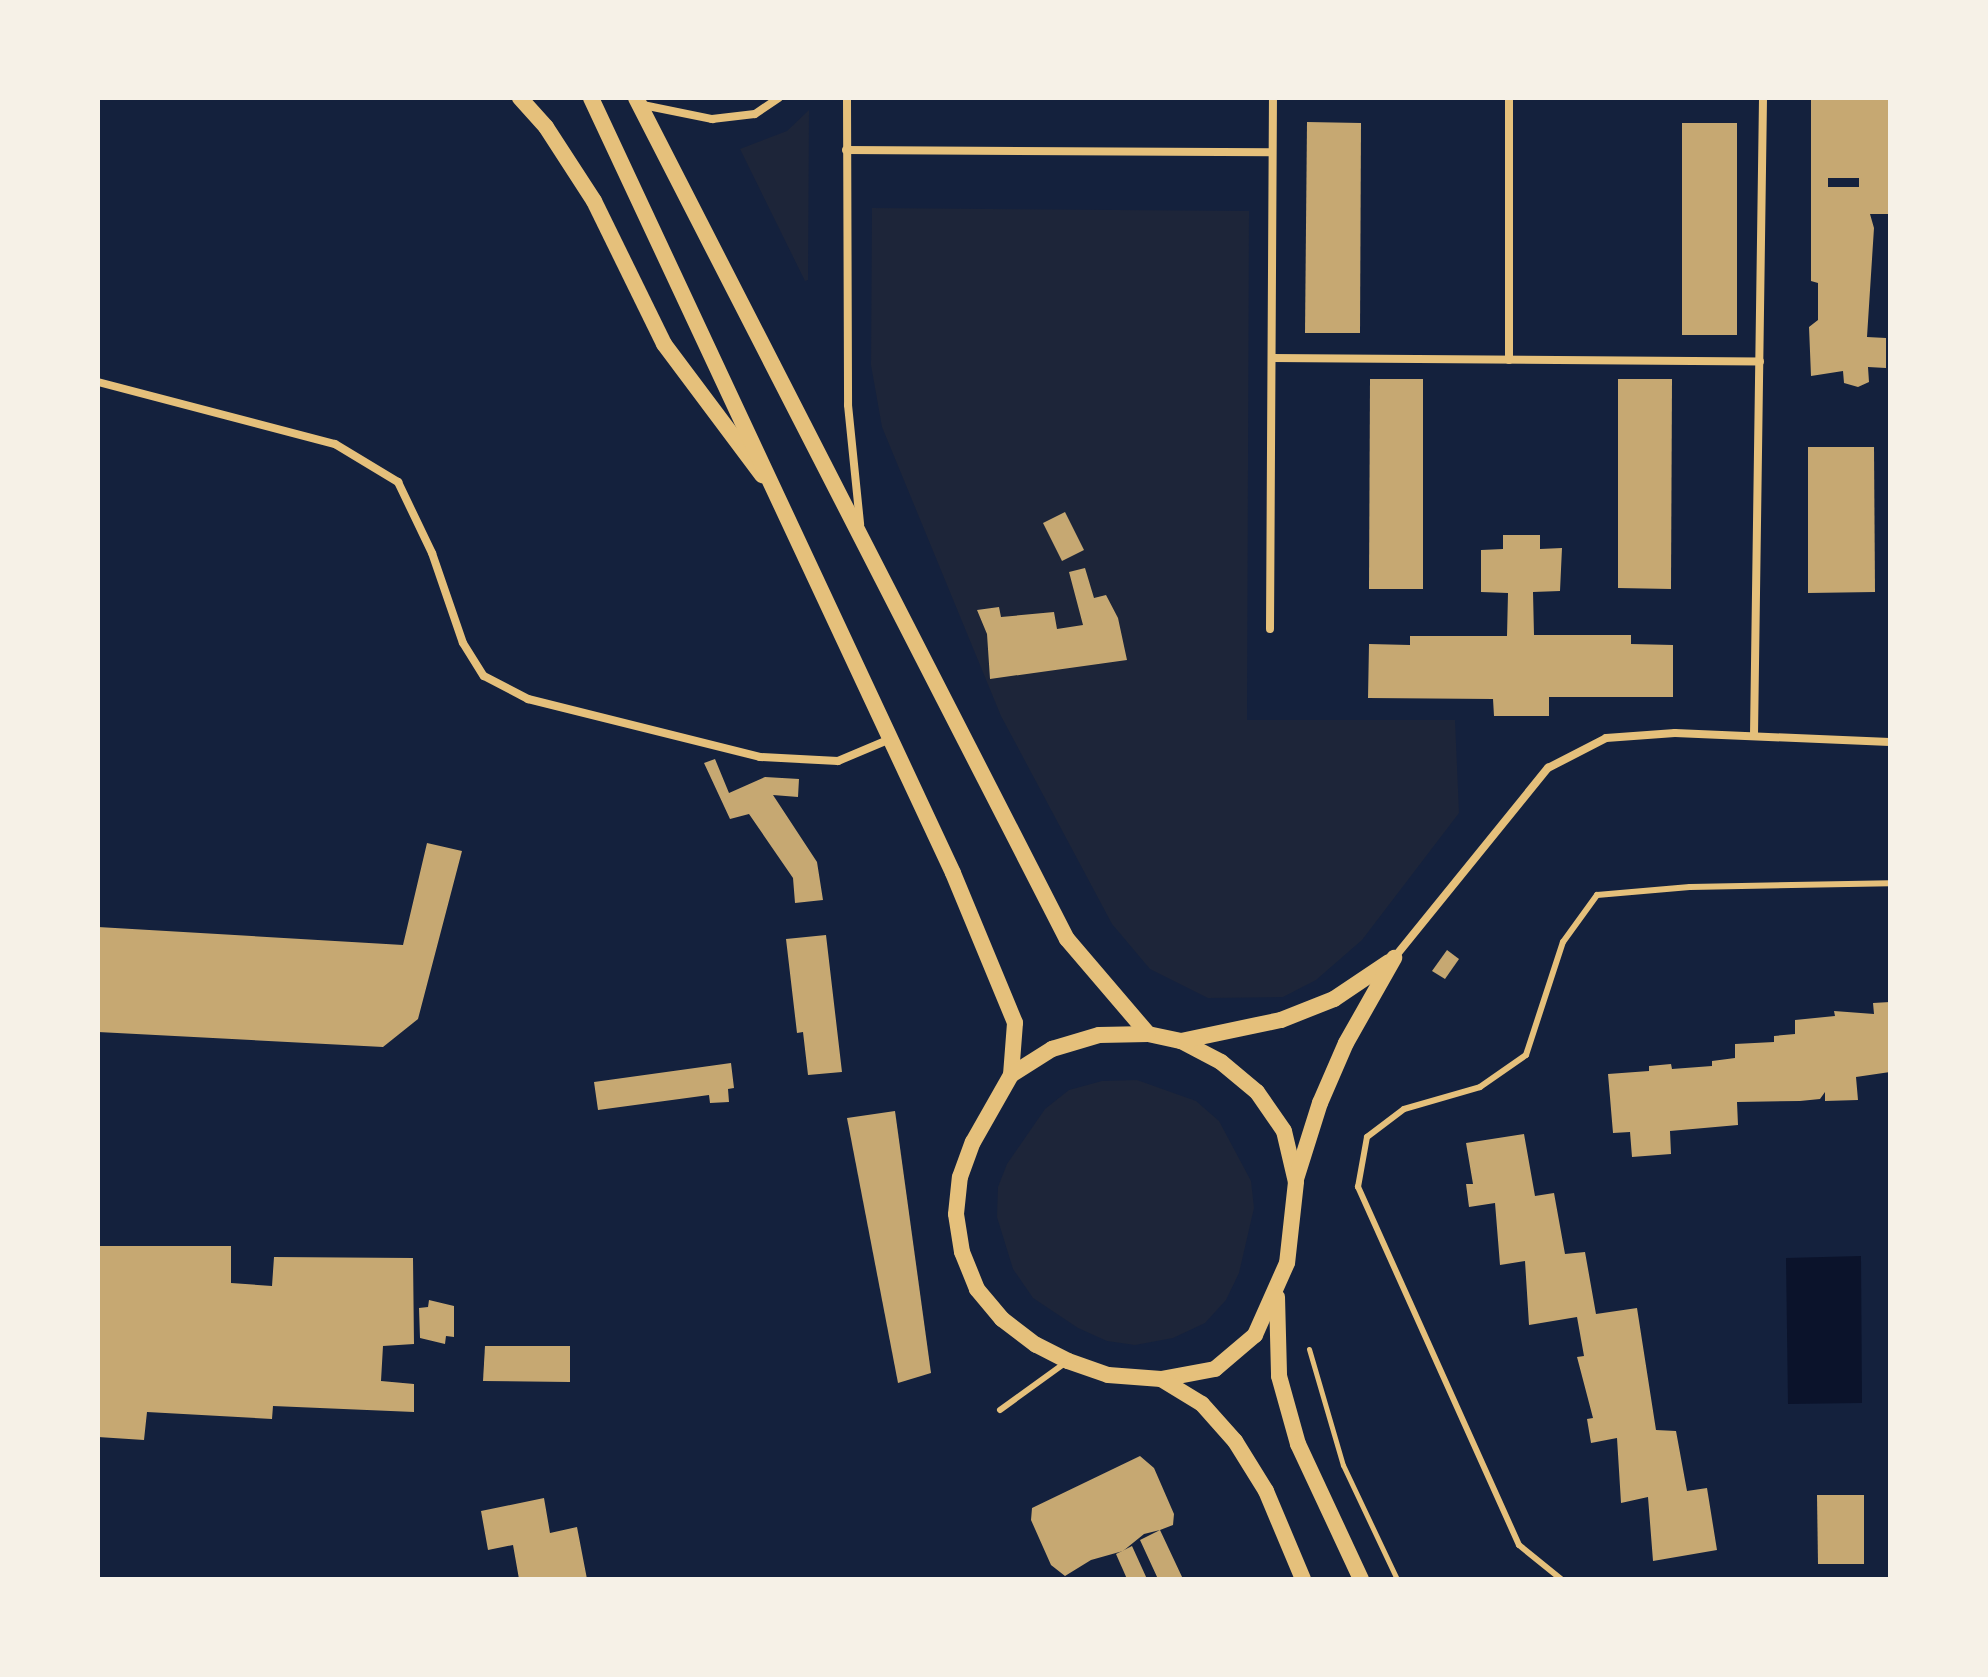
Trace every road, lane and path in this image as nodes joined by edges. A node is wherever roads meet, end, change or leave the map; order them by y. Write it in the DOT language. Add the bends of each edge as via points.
graph roads {
  1 [pos="520,98"];
  2 [pos="591,98"];
  3 [pos="779,98"];
  4 [pos="847,98"];
  5 [pos="1273,98"];
  6 [pos="1509,98"];
  7 [pos="1763,98"];
  8 [pos="637,100"];
  9 [pos="846,150"];
  10 [pos="1272,152"];
  11 [pos="1272,358"];
  12 [pos="1509,360"];
  13 [pos="1760,361"];
  14 [pos="98,382"];
  15 [pos="784,504"];
  16 [pos="862,541"];
  17 [pos="1270,629"];
  18 [pos="1754,735"];
  19 [pos="893,738"];
  20 [pos="1890,742"];
  21 [pos="1890,883"];
  22 [pos="1394,958"];
  23 [pos="1148,1034"];
  24 [pos="1181,1041"];
  25 [pos="1011,1075"];
  26 [pos="1296,1182"];
  27 [pos="1276,1295"];
  28 [pos="1306,1336"];
  29 [pos="1068,1361"];
  30 [pos="1161,1379"];
  31 [pos="1000,1410"];
  32 [pos="1303,1579"];
  33 [pos="1361,1579"];
  34 [pos="1397,1579"];
  35 [pos="1561,1579"];
  1 -- 15 [label="main road" via="546,127 594,201 664,344"];
  2 -- 15 [label="main road"];
  3 -- 8 [label="street" via="755,114 712,119"];
  4 -- 9 [label="street"];
  5 -- 10 [label="street"];
  6 -- 12 [label="street"];
  7 -- 13 [label="street"];
  8 -- 16 [label="main road"];
  9 -- 10 [label="street"];
  9 -- 16 [label="street" via="848,405"];
  10 -- 11 [label="street"];
  11 -- 12 [label="street"];
  11 -- 17 [label="street"];
  12 -- 13 [label="street"];
  13 -- 18 [label="street"];
  14 -- 19 [label="street" via="335,444 398,482 432,553 463,643 484,676 528,699 760,757 838,761"];
  15 -- 19 [label="main road"];
  16 -- 23 [label="main road" via="1067,939"];
  18 -- 20 [label="street"];
  18 -- 22 [label="street" via="1606,738 1548,768"];
  19 -- 25 [label="main road" via="1015,1023"];
  21 -- 35 [label="lane" via="1690,887 1597,895 1563,942 1526,1055 1480,1087 1404,1109 1367,1137 1358,1187 1519,1545"];
  22 -- 24 [label="main road" via="1334,999 1281,1020"];
  22 -- 26 [label="main road" via="1341,1055"];
  23 -- 24 [label="main road"];
  23 -- 25 [label="main road" via="1099,1035 1052,1049"];
  24 -- 26 [label="main road" via="1221,1062 1257,1092 1284,1131"];
  25 -- 29 [label="main road" via="989,1108 960,1177 956,1214 962,1252 977,1289 1002,1319"];
  26 -- 27 [label="main road" via="1287,1263"];
  27 -- 30 [label="main road" via="1255,1335 1215,1369"];
  27 -- 33 [label="main road" via="1279,1376 1298,1444"];
  28 -- 34 [label="path" via="1343,1465"];
  29 -- 30 [label="main road" via="1108,1375"];
  29 -- 31 [label="lane"];
  30 -- 32 [label="main road" via="1202,1404 1235,1441 1266,1491"];
}
